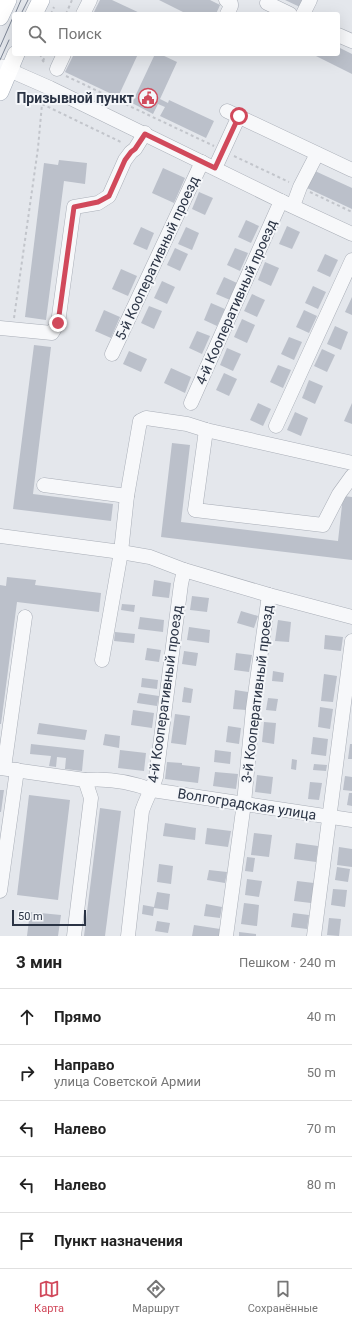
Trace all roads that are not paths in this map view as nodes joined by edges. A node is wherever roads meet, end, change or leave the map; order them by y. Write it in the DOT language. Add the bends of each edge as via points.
graph roads {
  1 [pos="8,0"];
  2 [pos="90,0"];
  3 [pos="226,0"];
  4 [pos="310,0"];
  5 [pos="267,3"];
  6 [pos="48,4"];
  7 [pos="37,12"];
  8 [pos="84,12"];
  9 [pos="228,12"];
  10 [pos="286,12"];
  11 [pos="304,12"];
  12 [pos="0,18"];
  13 [pos="340,35"];
  14 [pos="352,41"];
  15 [pos="14,56"];
  16 [pos="63,56"];
  17 [pos="5,68"];
  18 [pos="59,72"];
  19 [pos="0,92"];
  20 [pos="145,134"];
  21 [pos="317,154"];
  22 [pos="202,162"];
  23 [pos="215,168"];
  24 [pos="352,170"];
  25 [pos="287,203"];
  26 [pos="352,234"];
  27 [pos="352,260"];
  28 [pos="6,329"];
  29 [pos="112,354"];
  30 [pos="191,403"];
  31 [pos="276,426"];
  32 [pos="206,430"];
  33 [pos="352,463"];
  34 [pos="352,476"];
  35 [pos="44,485"];
  36 [pos="127,496"];
  37 [pos="0,536"];
  38 [pos="121,552"];
  39 [pos="184,570"];
  40 [pos="269,595"];
  41 [pos="25,617"];
  42 [pos="352,617"];
  43 [pos="352,641"];
  44 [pos="102,660"];
  45 [pos="7,769"];
  46 [pos="85,780"];
  47 [pos="152,790"];
  48 [pos="244,803"];
  49 [pos="329,817"];
  50 [pos="352,820"];
  51 [pos="0,891"];
  52 [pos="74,936"];
  53 [pos="128,936"];
  54 [pos="226,936"];
  55 [pos="314,936"];
  1 -- 12 [label="main road"];
  2 -- 8 [label="street"];
  3 -- 9 [label="street" via="231,4"];
  4 -- 11 [label="street"];
  5 -- 10 [label="street"];
  6 -- 7 [label="main road"];
  13 -- 14 [label="street"];
  15 -- 17 [label="main road"];
  16 -- 18 [label="street"];
  17 -- 19 [label="main road"];
  17 -- 20 [label="street"];
  20 -- 22 [label="street"];
  20 -- 28 [label="street" via="125,160 109,196 98,202 74,207 58,323 52,333"];
  21 -- 23 [label="street" via="233,114"];
  21 -- 24 [label="street"];
  21 -- 25 [label="street, 4-й Кооперативный проезд" via="300,188"];
  22 -- 23 [label="street"];
  22 -- 29 [label="street, 5-й Кооперативный проезд"];
  23 -- 25 [label="street"];
  25 -- 26 [label="street"];
  25 -- 30 [label="street, 4-й Кооперативный проезд"];
  27 -- 31 [label="street"];
  32 -- 33 [label="street"];
  32 -- 34 [label="street" via="195,510 323,526"];
  32 -- 36 [label="street" via="187,424 146,418 140,421"];
  35 -- 36 [label="street"];
  36 -- 38 [label="street"];
  37 -- 38 [label="street"];
  38 -- 39 [label="street" via="150,557"];
  38 -- 44 [label="street"];
  39 -- 40 [label="street"];
  39 -- 47 [label="street, 4-й Кооперативный проезд" via="156,777"];
  40 -- 42 [label="street"];
  40 -- 48 [label="street, 3-й Кооперативный проезд" via="253,709"];
  41 -- 45 [label="street"];
  43 -- 49 [label="street"];
  45 -- 46 [label="street, Волгоградская улица"];
  45 -- 51 [label="street"];
  46 -- 47 [label="street, Волгоградская улица" via="136,784"];
  46 -- 52 [label="street" via="91,798"];
  47 -- 48 [label="street, Волгоградская улица"];
  47 -- 53 [label="street, 4-й Кооперативный проезд" via="142,811"];
  48 -- 49 [label="street, Волгоградская улица"];
  48 -- 54 [label="street, 3-й Кооперативный проезд"];
  49 -- 50 [label="street, Волгоградская улица"];
  49 -- 55 [label="street"];
}
